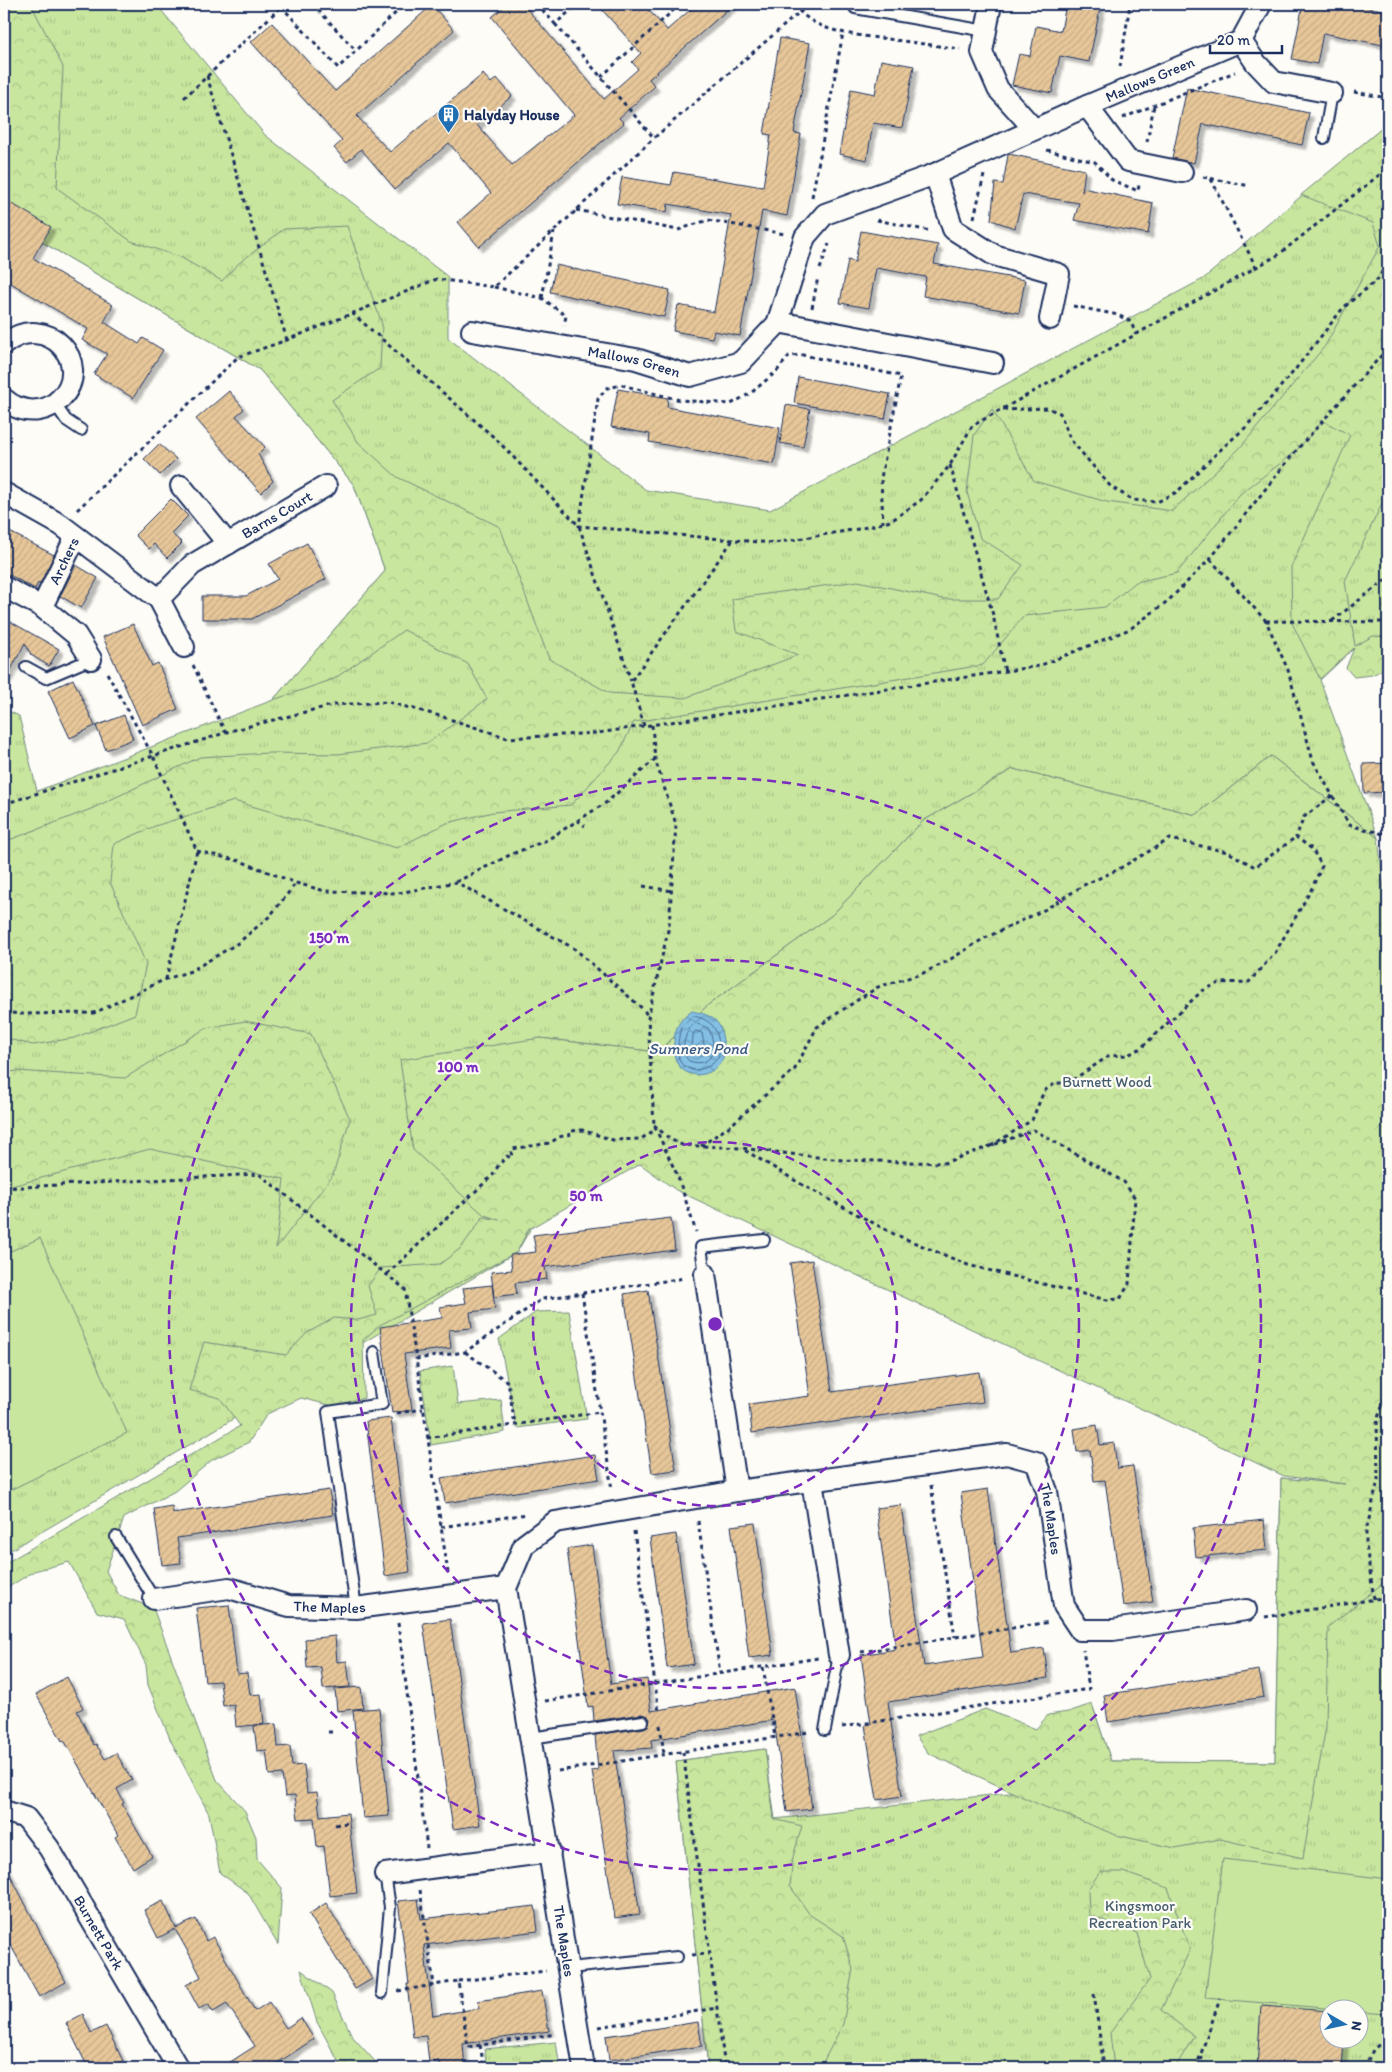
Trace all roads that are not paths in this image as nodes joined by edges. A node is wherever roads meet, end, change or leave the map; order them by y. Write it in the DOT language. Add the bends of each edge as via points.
graph roads {
  1 [pos="991,4"];
  2 [pos="1261,4"];
  3 [pos="855,8"];
  4 [pos="986,31"];
  5 [pos="1241,41"];
  6 [pos="1332,94"];
  7 [pos="1087,106"];
  8 [pos="1034,129"];
  9 [pos="1324,138"];
  10 [pos="1182,172"];
  11 [pos="935,174"];
  12 [pos="1052,311"];
  13 [pos="778,322"];
  14 [pos="472,331"];
  15 [pos="4,344"];
  16 [pos="993,363"];
  17 [pos="4,400"];
  18 [pos="55,404"];
  19 [pos="81,430"];
  20 [pos="181,486"];
  21 [pos="326,486"];
  22 [pos="4,493"];
  23 [pos="68,531"];
  24 [pos="228,544"];
  25 [pos="4,587"];
  26 [pos="159,599"];
  27 [pos="42,607"];
  28 [pos="184,647"];
  29 [pos="91,659"];
  30 [pos="26,667"];
  31 [pos="764,1240"];
  32 [pos="705,1274"];
  33 [pos="374,1352"];
  34 [pos="812,1481"];
  35 [pos="737,1491"];
  36 [pos="116,1537"];
  37 [pos="506,1588"];
  38 [pos="154,1599"];
  39 [pos="356,1608"];
  40 [pos="1246,1610"];
  41 [pos="839,1655"];
  42 [pos="643,1721"];
  43 [pos="825,1730"];
  44 [pos="531,1738"];
  45 [pos="4,1812"];
  46 [pos="550,1852"];
  47 [pos="386,1874"];
  48 [pos="677,1957"];
  49 [pos="569,1968"];
  50 [pos="382,1993"];
  51 [pos="178,2068"];
  52 [pos="584,2068"];
  1 -- 4 [label="street"];
  2 -- 5 [label="street"];
  3 -- 4 [label="lane"];
  4 -- 8 [label="street" via="982,52 998,90"];
  5 -- 6 [label="street" via="1274,82"];
  5 -- 7 [label="street, Mallows Green"];
  6 -- 9 [label="lane"];
  7 -- 8 [label="street, Mallows Green"];
  7 -- 10 [label="street, Mallows Green" via="1128,161"];
  8 -- 11 [label="street, Mallows Green"];
  11 -- 12 [label="street" via="953,229 994,255 1059,274"];
  11 -- 13 [label="street, Mallows Green" via="825,214 805,237"];
  13 -- 14 [label="street, Mallows Green" via="741,362 690,376 636,359"];
  13 -- 16 [label="street"];
  15 -- 18 [label="street" via="26,332 51,336 61,344 72,368 71,382"];
  17 -- 18 [label="street" via="16,408 30,411 43,410"];
  18 -- 19 [label="lane" via="66,420"];
  20 -- 24 [label="street, Barns Court"];
  21 -- 24 [label="street, Barns Court"];
  22 -- 23 [label="street, Archers"];
  23 -- 26 [label="street"];
  23 -- 27 [label="street, Archers"];
  24 -- 26 [label="street, Barns Court" via="192,565"];
  25 -- 27 [label="street, Archers"];
  26 -- 28 [label="street"];
  27 -- 29 [label="street, Archers" via="76,635"];
  29 -- 30 [label="lane" via="46,678"];
  31 -- 32 [label="lane" via="701,1247"];
  32 -- 35 [label="street"];
  33 -- 39 [label="lane" via="382,1404 328,1412"];
  34 -- 35 [label="street, The Maples"];
  34 -- 40 [label="street, The Maples" via="1007,1454 1036,1462 1047,1491 1064,1606 1080,1630 1113,1630"];
  34 -- 41 [label="street"];
  35 -- 37 [label="street, The Maples" via="555,1522 524,1545"];
  36 -- 38 [label="lane"];
  37 -- 39 [label="street, The Maples"];
  37 -- 44 [label="street, The Maples"];
  38 -- 39 [label="street, The Maples" via="229,1588 289,1606"];
  41 -- 43 [label="lane"];
  42 -- 44 [label="lane"];
  44 -- 46 [label="street, The Maples"];
  45 -- 51 [label="street, Burnett Park" via="26,1818 49,1848"];
  46 -- 47 [label="street"];
  46 -- 49 [label="street, The Maples"];
  47 -- 50 [label="lane" via="390,1907"];
  48 -- 49 [label="lane"];
  49 -- 52 [label="street, The Maples"];
}
